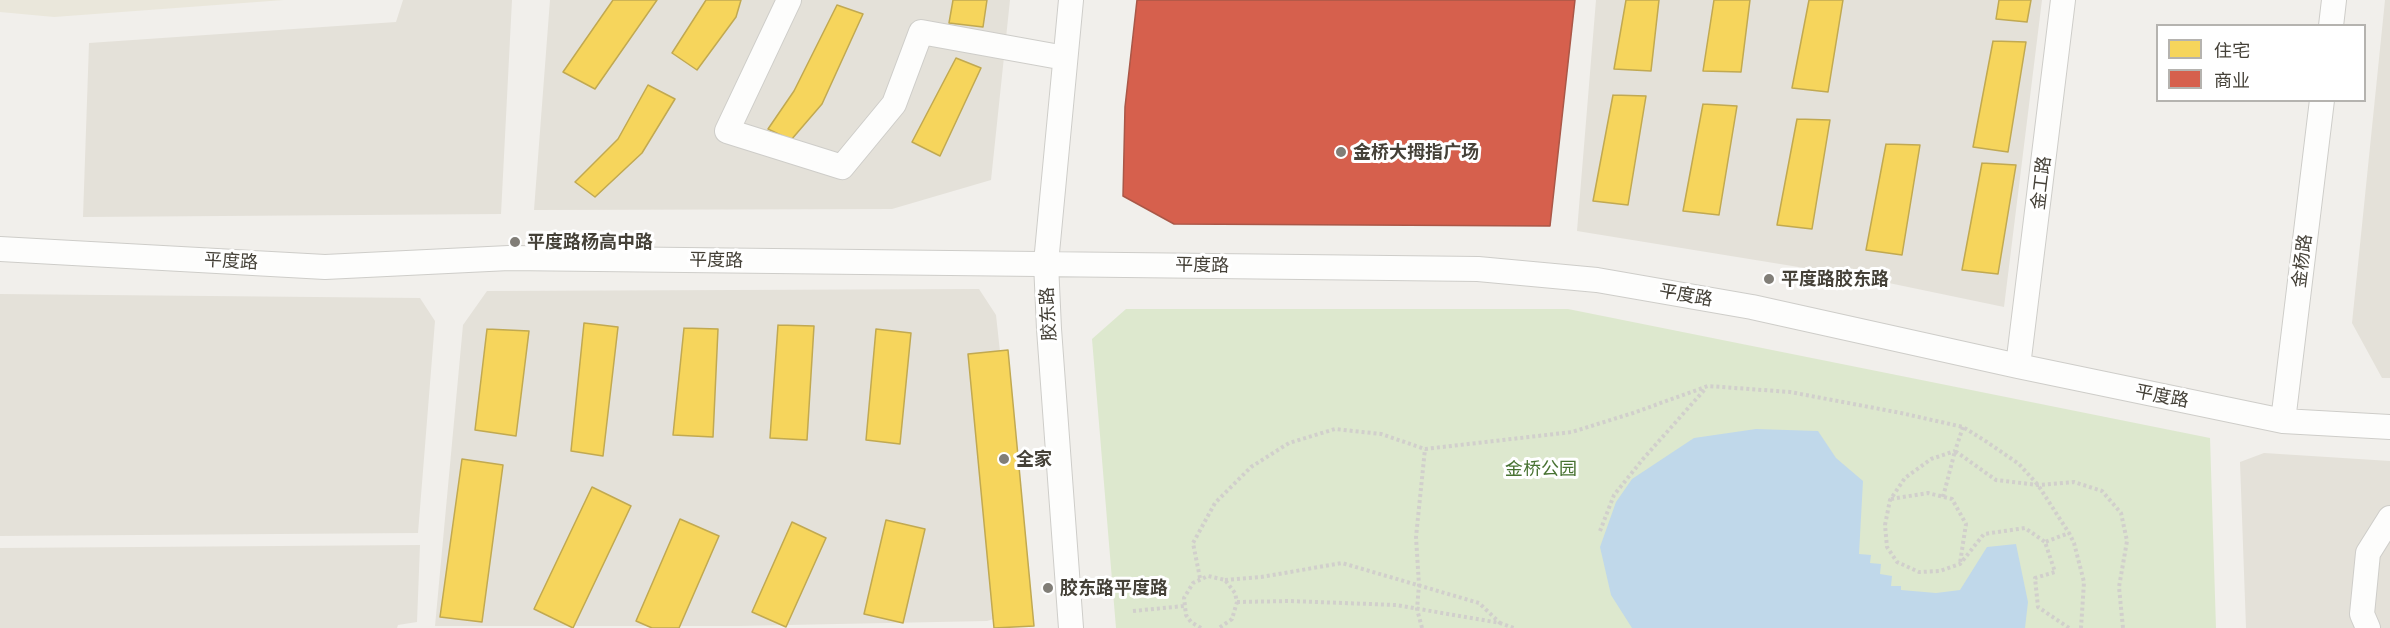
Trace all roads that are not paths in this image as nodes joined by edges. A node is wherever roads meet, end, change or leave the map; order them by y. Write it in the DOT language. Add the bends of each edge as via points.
graph roads {
  1 [pos="789,0"];
  2 [pos="1071,0"];
  3 [pos="2063,0"];
  4 [pos="2334,0"];
  5 [pos="2331,24"];
  6 [pos="1065,58"];
  7 [pos="2322,102"];
  8 [pos="0,249"];
  9 [pos="1046,263"];
  10 [pos="2018,366"];
  11 [pos="2283,421"];
  12 [pos="2390,427"];
  13 [pos="2390,518"];
  14 [pos="1071,628"];
  15 [pos="2368,628"];
  1 -- 6 [label="street" via="727,131 842,167 894,104 921,32"];
  2 -- 6 [label="street, 胶东路"];
  3 -- 10 [label="street, 金工路"];
  4 -- 5 [label="street"];
  6 -- 9 [label="street, 胶东路"];
  7 -- 11 [label="street, 金杨路"];
  8 -- 9 [label="street, 平度路" via="325,267 509,258"];
  9 -- 10 [label="street, 平度路" via="1479,269 1597,280 1752,307"];
  9 -- 14 [label="street, 胶东路"];
  10 -- 11 [label="street, 平度路"];
  11 -- 12 [label="street, 平度路"];
  13 -- 15 [label="street" via="2368,553 2362,614"];
}
